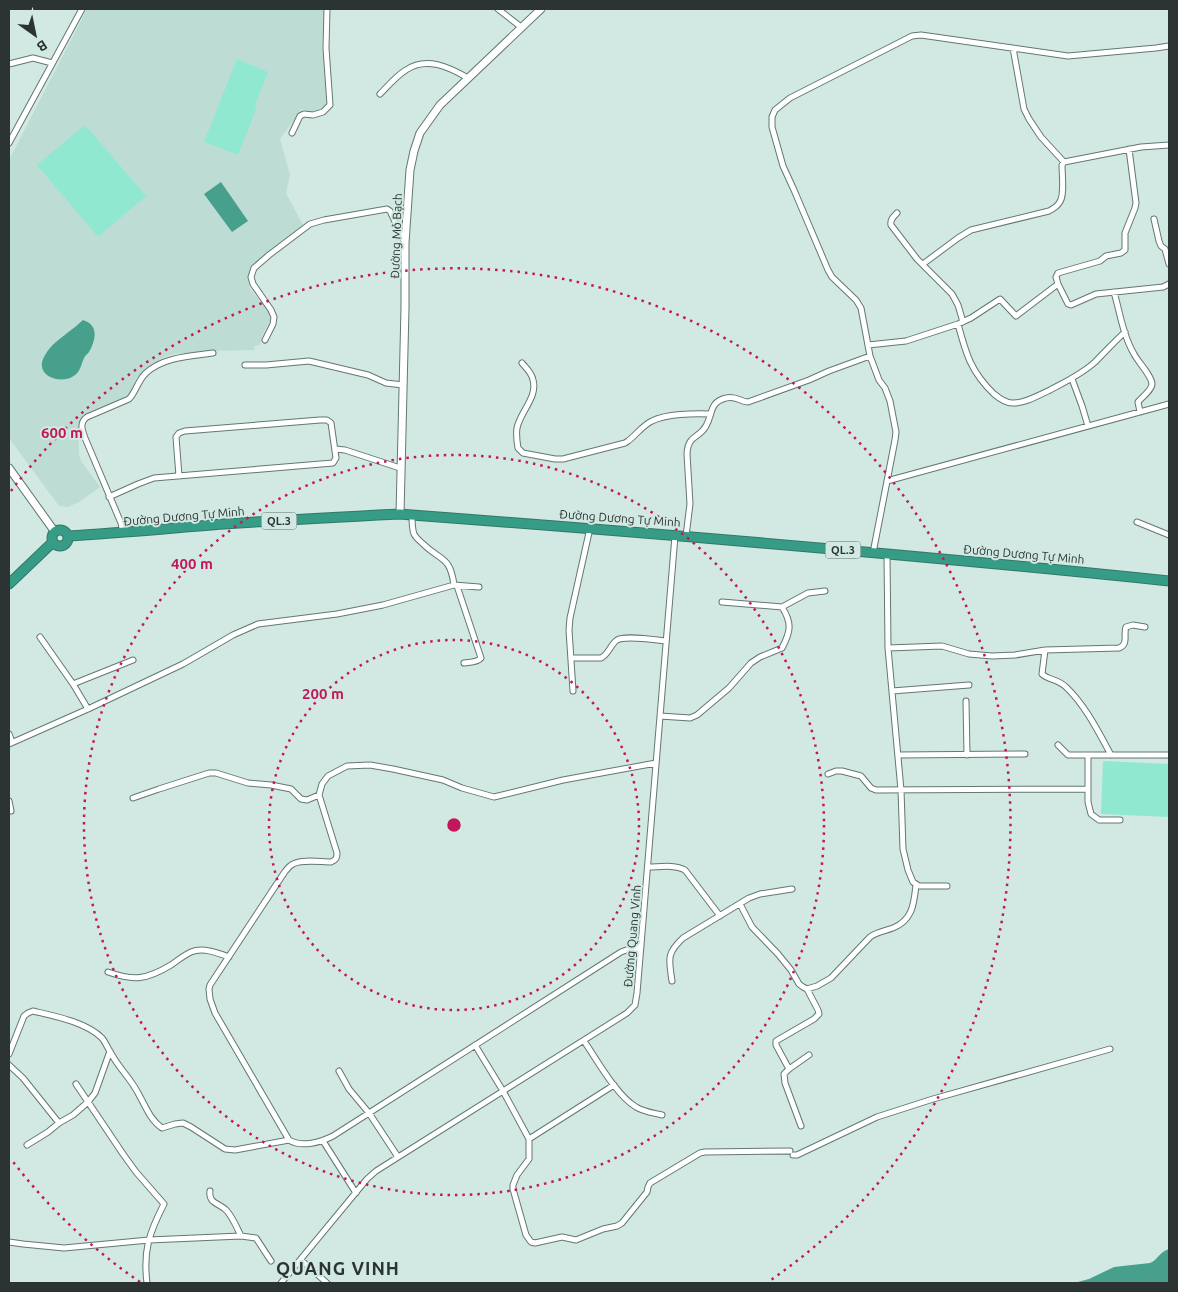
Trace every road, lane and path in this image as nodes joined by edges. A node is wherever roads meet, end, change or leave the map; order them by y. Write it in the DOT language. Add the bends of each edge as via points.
graph roads {
  1 [pos="82,9"];
  2 [pos="327,9"];
  3 [pos="498,9"];
  4 [pos="541,9"];
  5 [pos="522,27"];
  6 [pos="1169,46"];
  7 [pos="1013,48"];
  8 [pos="52,63"];
  9 [pos="9,64"];
  10 [pos="468,78"];
  11 [pos="380,94"];
  12 [pos="292,133"];
  13 [pos="9,143"];
  14 [pos="1169,145"];
  15 [pos="1129,149"];
  16 [pos="1064,162"];
  17 [pos="897,212"];
  18 [pos="1154,219"];
  19 [pos="405,243"];
  20 [pos="923,264"];
  21 [pos="1169,264"];
  22 [pos="1058,284"];
  23 [pos="1169,284"];
  24 [pos="1114,292"];
  25 [pos="960,323"];
  26 [pos="1125,332"];
  27 [pos="265,340"];
  28 [pos="868,345"];
  29 [pos="213,353"];
  30 [pos="870,356"];
  31 [pos="522,363"];
  32 [pos="245,365"];
  33 [pos="1072,379"];
  34 [pos="403,385"];
  35 [pos="1169,404"];
  36 [pos="1140,412"];
  37 [pos="710,414"];
  38 [pos="1088,426"];
  39 [pos="335,449"];
  40 [pos="9,468"];
  41 [pos="400,468"];
  42 [pos="179,476"];
  43 [pos="887,482"];
  44 [pos="109,497"];
  45 [pos="400,514"];
  46 [pos="412,515"];
  47 [pos="1136,522"];
  48 [pos="590,528"];
  49 [pos="55,532"];
  50 [pos="123,533"];
  51 [pos="675,535"];
  52 [pos="1169,535"];
  53 [pos="68,536"];
  54 [pos="686,536"];
  55 [pos="53,542"];
  56 [pos="873,553"];
  57 [pos="887,554"];
  58 [pos="1169,581"];
  59 [pos="9,584"];
  60 [pos="455,585"];
  61 [pos="479,587"];
  62 [pos="825,591"];
  63 [pos="722,602"];
  64 [pos="782,607"];
  65 [pos="1145,627"];
  66 [pos="40,637"];
  67 [pos="666,641"];
  68 [pos="888,648"];
  69 [pos="1045,650"];
  70 [pos="571,658"];
  71 [pos="133,660"];
  72 [pos="464,663"];
  73 [pos="73,684"];
  74 [pos="969,685"];
  75 [pos="573,690"];
  76 [pos="892,691"];
  77 [pos="966,701"];
  78 [pos="88,710"];
  79 [pos="660,716"];
  80 [pos="9,734"];
  81 [pos="11,743"];
  82 [pos="1058,745"];
  83 [pos="1026,754"];
  84 [pos="1169,754"];
  85 [pos="898,755"];
  86 [pos="968,755"];
  87 [pos="1088,755"];
  88 [pos="1111,755"];
  89 [pos="656,763"];
  90 [pos="828,774"];
  91 [pos="1088,789"];
  92 [pos="901,790"];
  93 [pos="319,795"];
  94 [pos="134,798"];
  95 [pos="9,801"];
  96 [pos="11,811"];
  97 [pos="1120,820"];
  98 [pos="648,867"];
  99 [pos="916,884"];
  100 [pos="947,886"];
  101 [pos="792,889"];
  102 [pos="740,904"];
  103 [pos="720,916"];
  104 [pos="641,947"];
  105 [pos="229,957"];
  106 [pos="108,972"];
  107 [pos="672,981"];
  108 [pos="807,989"];
  109 [pos="584,1040"];
  110 [pos="475,1045"];
  111 [pos="1110,1049"];
  112 [pos="110,1051"];
  113 [pos="9,1054"];
  114 [pos="809,1055"];
  115 [pos="9,1065"];
  116 [pos="789,1069"];
  117 [pos="339,1070"];
  118 [pos="76,1084"];
  119 [pos="614,1084"];
  120 [pos="503,1091"];
  121 [pos="88,1102"];
  122 [pos="369,1113"];
  123 [pos="662,1115"];
  124 [pos="59,1123"];
  125 [pos="801,1126"];
  126 [pos="529,1139"];
  127 [pos="290,1140"];
  128 [pos="323,1141"];
  129 [pos="27,1145"];
  130 [pos="398,1158"];
  131 [pos="210,1191"];
  132 [pos="356,1192"];
  133 [pos="241,1236"];
  134 [pos="149,1240"];
  135 [pos="9,1242"];
  136 [pos="301,1260"];
  137 [pos="271,1261"];
  138 [pos="147,1283"];
  139 [pos="281,1283"];
  140 [pos="328,1283"];
  1 -- 8 [label="street"];
  2 -- 12 [label="street" via="330,105 323,112 300,116"];
  3 -- 5 [label="street"];
  4 -- 5 [label="street, Đường Mỏ Bạch"];
  5 -- 10 [label="street, Đường Mỏ Bạch"];
  6 -- 7 [label="street" via="1072,56"];
  7 -- 16 [label="street" via="1024,109 1041,136"];
  7 -- 28 [label="street" via="912,36 790,98 772,117 783,166 828,270 861,308"];
  8 -- 9 [label="street" via="33,58"];
  8 -- 13 [label="street"];
  10 -- 11 [label="street" via="439,65 420,64 406,69"];
  10 -- 19 [label="street, Đường Mỏ Bạch" via="440,105 420,133 410,170"];
  14 -- 15 [label="street"];
  15 -- 16 [label="street"];
  15 -- 22 [label="street" via="1136,203 1125,233 1125,250 1058,273"];
  16 -- 20 [label="street" via="1059,204 1049,211 971,230"];
  17 -- 20 [label="street" via="891,225"];
  18 -- 21 [label="street" via="1159,242 1166,250"];
  19 -- 27 [label="street" via="387,209 310,224 254,268 253,284 274,317"];
  19 -- 34 [label="street, Đường Mỏ Bạch"];
  20 -- 25 [label="street" via="952,294 958,305"];
  22 -- 24 [label="street" via="1069,305 1096,294"];
  22 -- 25 [label="street" via="1016,316 1000,299"];
  23 -- 24 [label="street"];
  24 -- 26 [label="street"];
  25 -- 28 [label="street" via="906,341"];
  25 -- 33 [label="street" via="969,362 985,385 1007,402 1025,401"];
  26 -- 33 [label="street" via="1094,364"];
  26 -- 36 [label="street" via="1133,353 1152,383 1138,402"];
  28 -- 30 [label="street"];
  29 -- 44 [label="street" via="174,359 156,366 144,374 129,399 83,420 82,428"];
  30 -- 37 [label="street" via="748,402 735,397 726,398 716,402"];
  30 -- 43 [label="street" via="890,401 896,432"];
  31 -- 37 [label="street" via="534,380 532,396 516,430 518,448 523,453 555,459 570,458 625,443 657,419 683,414"];
  32 -- 34 [label="street" via="309,361"];
  33 -- 38 [label="street"];
  34 -- 41 [label="street, Đường Mỏ Bạch"];
  35 -- 36 [label="street"];
  36 -- 38 [label="street"];
  37 -- 54 [label="street" via="704,429 687,447 690,504"];
  38 -- 43 [label="street"];
  39 -- 41 [label="street"];
  39 -- 42 [label="street" via="336,458 329,464"];
  39 -- 42 [label="street" via="331,423 327,420 185,431 176,437"];
  40 -- 49 [label="street"];
  41 -- 45 [label="street, Đường Mỏ Bạch"];
  42 -- 44 [label="street" via="146,480"];
  43 -- 56 [label="street"];
  44 -- 50 [label="street"];
  45 -- 46 [label="highway, Đường Dương Tự Minh / QL.3"];
  45 -- 50 [label="highway, Đường Dương Tự Minh / QL.3"];
  46 -- 48 [label="highway, Đường Dương Tự Minh / QL.3"];
  46 -- 60 [label="street" via="414,535 448,564"];
  47 -- 52 [label="street"];
  48 -- 51 [label="highway, Đường Dương Tự Minh / QL.3"];
  48 -- 70 [label="street" via="570,618"];
  49 -- 53 [label="highway, QL.3" via="62,530"];
  49 -- 55 [label="highway"];
  50 -- 53 [label="highway, Đường Dương Tự Minh / QL.3"];
  51 -- 54 [label="highway, Đường Dương Tự Minh / QL.3"];
  51 -- 67 [label="street, Đường Quang Vinh"];
  53 -- 55 [label="highway, QL.3" via="64,546"];
  54 -- 56 [label="highway, Đường Dương Tự Minh / QL.3"];
  55 -- 59 [label="highway, QL.3"];
  56 -- 57 [label="highway, Đường Dương Tự Minh / QL.3"];
  57 -- 58 [label="highway, Đường Dương Tự Minh / QL.3"];
  57 -- 68 [label="street"];
  60 -- 61 [label="street"];
  60 -- 72 [label="street" via="481,658"];
  60 -- 78 [label="street" via="383,605 258,624"];
  62 -- 64 [label="street" via="808,593"];
  63 -- 64 [label="street"];
  64 -- 79 [label="street" via="790,623 782,648 751,663 729,688 697,715 690,718"];
  65 -- 69 [label="street" via="1126,627 1125,642 1119,648"];
  66 -- 73 [label="street"];
  67 -- 70 [label="street" via="623,638 613,643 601,658"];
  67 -- 79 [label="street, Đường Quang Vinh"];
  68 -- 69 [label="street" via="942,646 969,654 992,656"];
  68 -- 76 [label="street"];
  69 -- 88 [label="street" via="1044,676 1060,682 1076,698"];
  70 -- 75 [label="street"];
  71 -- 73 [label="street"];
  73 -- 78 [label="street"];
  74 -- 76 [label="street"];
  76 -- 85 [label="street"];
  77 -- 86 [label="street"];
  78 -- 81 [label="street"];
  79 -- 89 [label="street, Đường Quang Vinh"];
  80 -- 81 [label="street"];
  82 -- 87 [label="street" via="1068,755"];
  83 -- 86 [label="street"];
  84 -- 88 [label="street"];
  85 -- 86 [label="street"];
  85 -- 92 [label="street"];
  87 -- 88 [label="street"];
  87 -- 91 [label="street"];
  89 -- 93 [label="street" via="494,797 443,780 393,769 347,766 328,776"];
  89 -- 98 [label="street, Đường Quang Vinh"];
  90 -- 92 [label="street" via="836,771 855,774 876,790"];
  91 -- 92 [label="street"];
  91 -- 97 [label="street" via="1089,810 1095,818"];
  92 -- 99 [label="street" via="904,859"];
  93 -- 94 [label="street" via="306,800 291,789 209,773"];
  93 -- 105 [label="street" via="337,858 331,862 300,862 290,866"];
  95 -- 96 [label="street"];
  98 -- 103 [label="street" via="685,870"];
  98 -- 104 [label="street, Đường Quang Vinh"];
  99 -- 100 [label="street"];
  99 -- 108 [label="street" via="913,908 901,923 870,937 831,978"];
  101 -- 102 [label="street" via="760,894"];
  102 -- 103 [label="street"];
  102 -- 108 [label="street" via="752,927"];
  103 -- 107 [label="street" via="674,947 670,954"];
  104 -- 109 [label="street, Đường Quang Vinh" via="635,1005 628,1013"];
  104 -- 110 [label="street" via="621,952"];
  105 -- 106 [label="street" via="199,950 150,976 125,978"];
  105 -- 127 [label="street" via="210,985 210,999 215,1013"];
  108 -- 116 [label="street" via="819,1014 775,1042"];
  109 -- 119 [label="street"];
  109 -- 120 [label="street, Đường Quang Vinh"];
  110 -- 120 [label="street"];
  110 -- 122 [label="street"];
  111 -- 126 [label="street" via="877,1116 797,1155 700,1153 650,1183 647,1192 622,1223 576,1240 562,1237 531,1242 526,1236 513,1190 514,1180 528,1159"];
  112 -- 113 [label="street" via="101,1037 91,1030 65,1018 33,1012 24,1016"];
  112 -- 121 [label="street" via="95,1093"];
  112 -- 127 [label="street" via="152,1119 162,1128 183,1123 226,1149 235,1150"];
  114 -- 116 [label="street"];
  115 -- 124 [label="street" via="24,1078"];
  116 -- 125 [label="street" via="784,1078"];
  117 -- 122 [label="street" via="349,1089"];
  118 -- 121 [label="street"];
  119 -- 123 [label="street" via="622,1096 636,1107"];
  119 -- 126 [label="street"];
  120 -- 126 [label="street"];
  120 -- 130 [label="street, Đường Quang Vinh"];
  121 -- 124 [label="street"];
  121 -- 134 [label="street" via="136,1172 164,1204"];
  122 -- 128 [label="street"];
  122 -- 130 [label="street"];
  124 -- 129 [label="street"];
  127 -- 128 [label="street" via="299,1144"];
  128 -- 132 [label="street"];
  130 -- 132 [label="street, Đường Quang Vinh" via="376,1171"];
  131 -- 133 [label="street" via="211,1200 227,1210"];
  132 -- 136 [label="street, Đường Quang Vinh"];
  133 -- 134 [label="street"];
  133 -- 137 [label="street" via="256,1238"];
  134 -- 135 [label="street" via="64,1248"];
  134 -- 138 [label="street"];
  136 -- 139 [label="street, Đường Quang Vinh"];
  136 -- 140 [label="street"];
}
